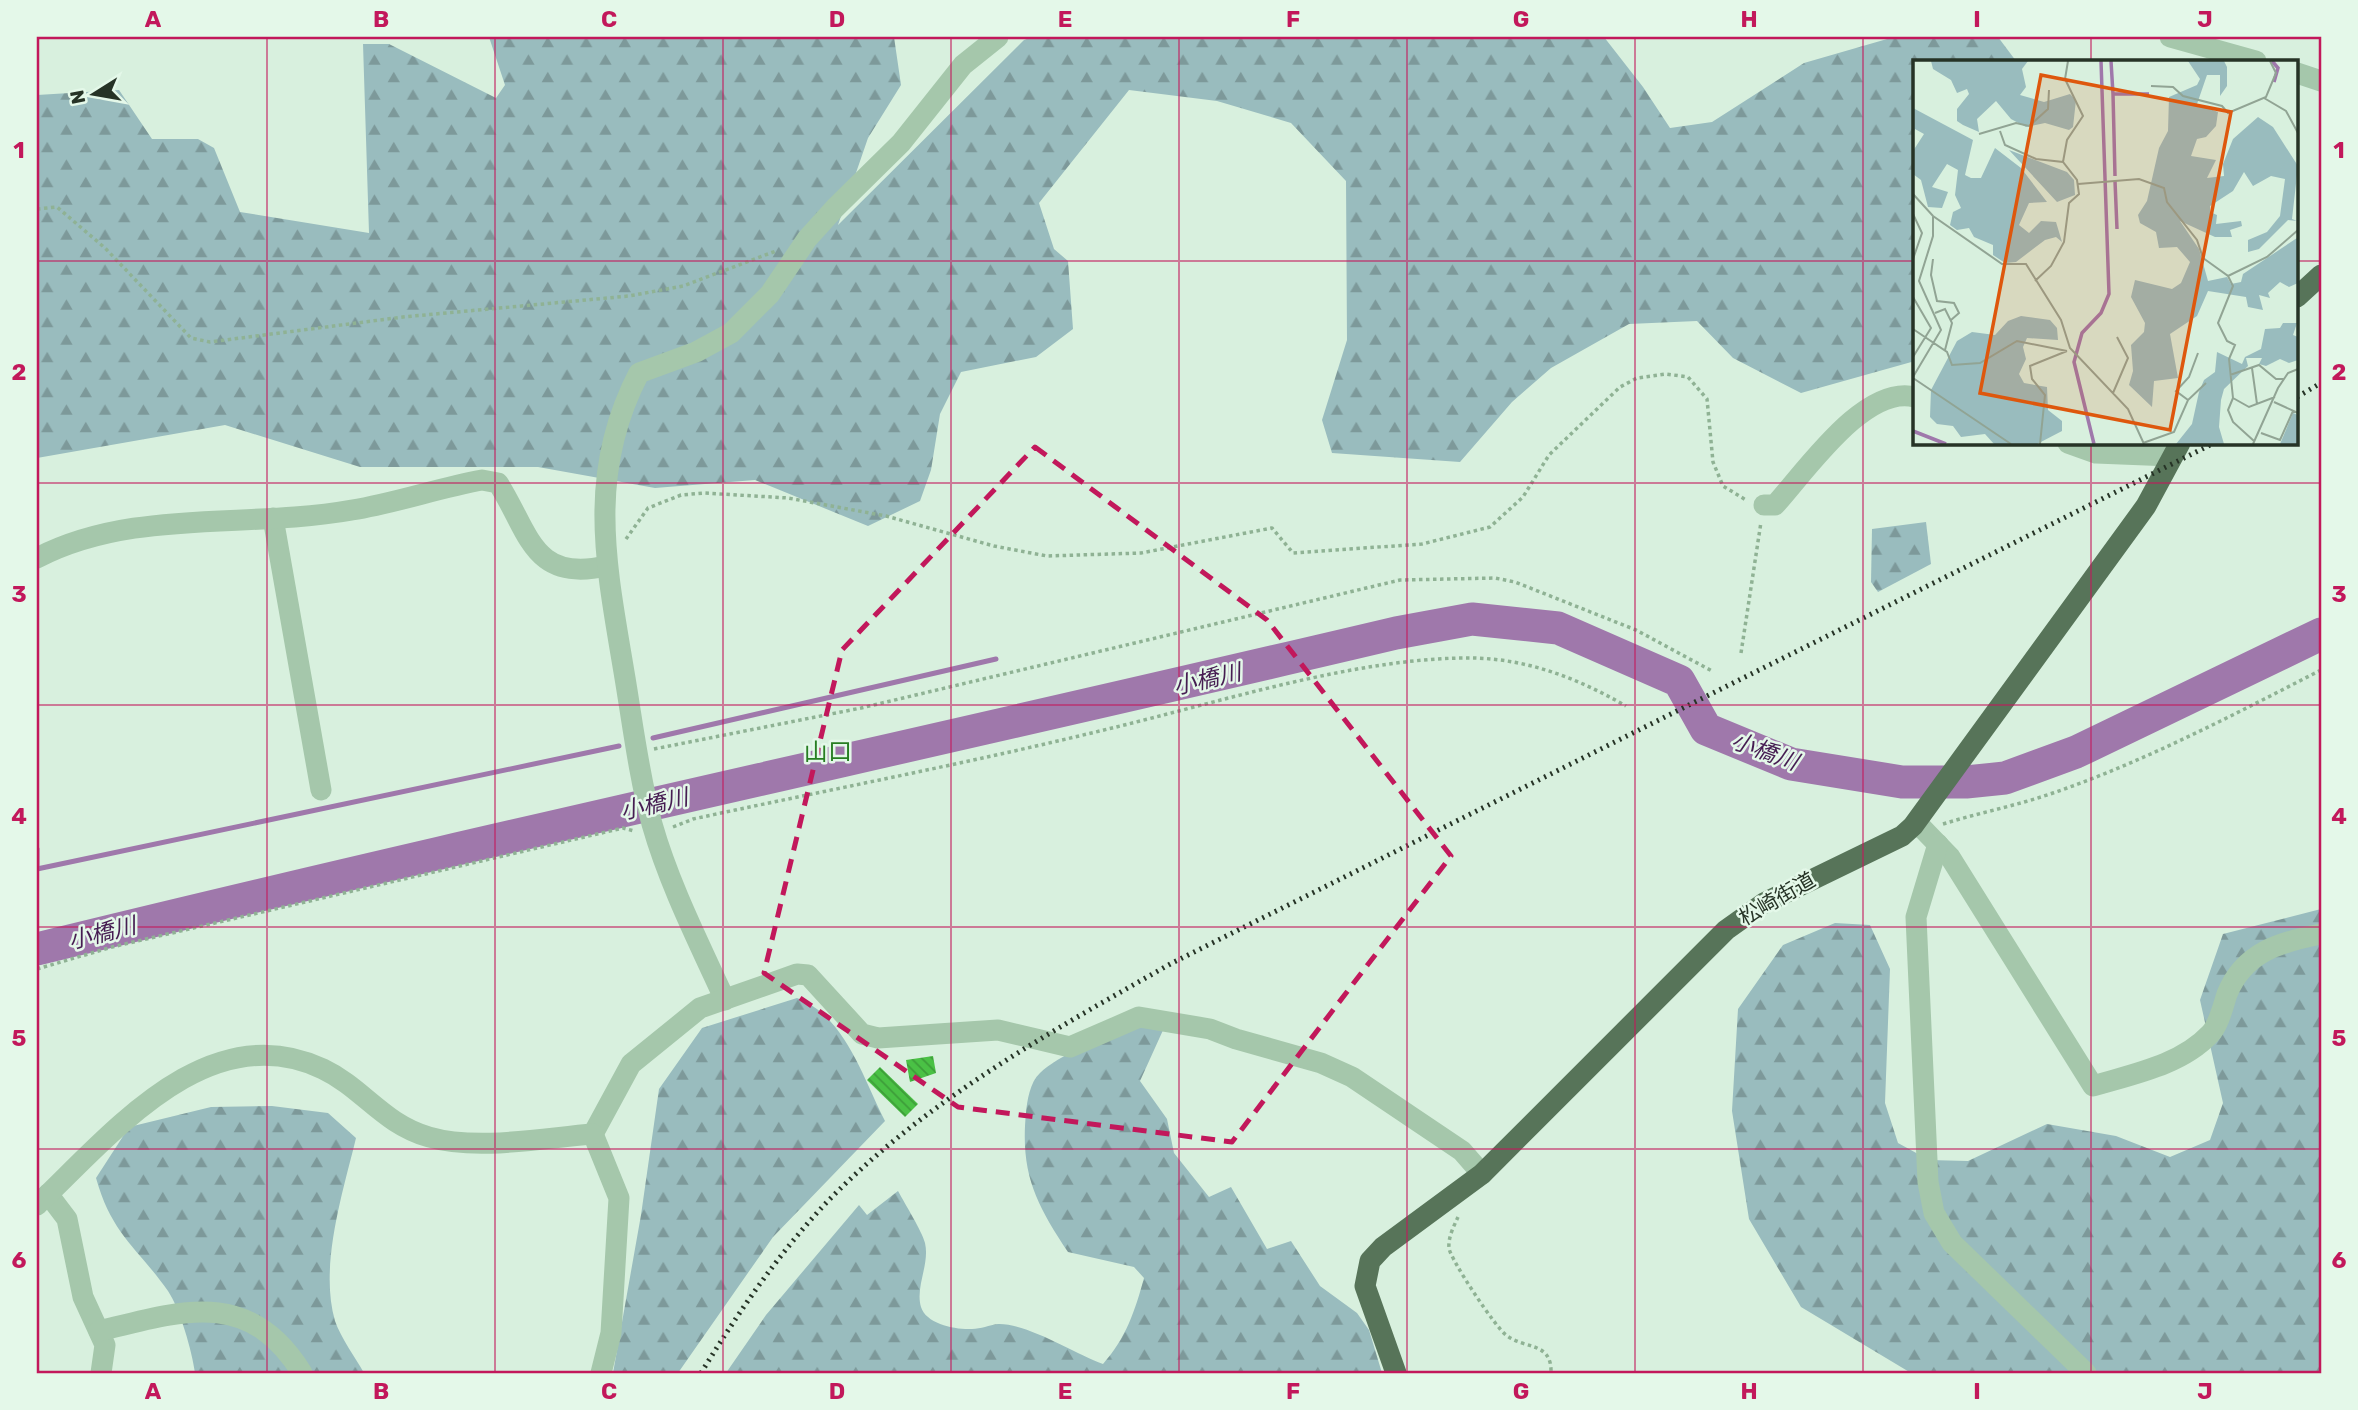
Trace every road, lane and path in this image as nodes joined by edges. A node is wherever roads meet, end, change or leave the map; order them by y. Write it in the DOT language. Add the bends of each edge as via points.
graph roads {
  1 [pos="998,37"];
  2 [pos="2171,37"];
  3 [pos="2252,60"];
  4 [pos="2298,73"];
  5 [pos="2321,81"];
  6 [pos="37,209"];
  7 [pos="807,239"];
  8 [pos="2321,275"];
  9 [pos="2298,295"];
  10 [pos="1913,396"];
  11 [pos="2071,444"];
  12 [pos="2140,449"];
  13 [pos="2175,449"];
  14 [pos="1764,505"];
  15 [pos="273,518"];
  16 [pos="37,558"];
  17 [pos="606,566"];
  18 [pos="1741,653"];
  19 [pos="2321,670"];
  20 [pos="1712,671"];
  21 [pos="1626,706"];
  22 [pos="637,757"];
  23 [pos="321,790"];
  24 [pos="654,830"];
  25 [pos="1924,830"];
  26 [pos="2321,934"];
  27 [pos="37,969"];
  28 [pos="725,1000"];
  29 [pos="593,1135"];
  30 [pos="1482,1174"];
  31 [pos="1461,1190"];
  32 [pos="42,1200"];
  33 [pos="99,1331"];
  34 [pos="101,1373"];
  35 [pos="302,1373"];
  36 [pos="601,1373"];
  37 [pos="1396,1373"];
  38 [pos="1551,1373"];
  39 [pos="2086,1373"];
  1 -- 7 [label="street" via="963,65 901,143"];
  2 -- 3 [label="street"];
  4 -- 5 [label="street"];
  6 -- 7 [label="path" via="57,206 112,255 191,338 210,342 403,317 629,296 683,286"];
  7 -- 17 [label="street" via="770,294 731,333 639,373 609,448 604,479"];
  8 -- 9 [label="main road"];
  10 -- 14 [label="street" via="1882,399 1860,411 1775,505"];
  11 -- 12 [label="street" via="2096,453"];
  12 -- 13 [label="street"];
  13 -- 25 [label="main road, 松崎街道" via="2146,506 1971,747"];
  14 -- 17 [label="path" via="1723,486 1713,462 1707,399 1688,377 1666,374 1637,378 1620,387 1549,455 1522,497 1490,527 1422,544 1293,553 1272,528 1142,553 1047,556 849,509 788,498 705,493 681,495 649,508"];
  14 -- 18 [label="path"];
  15 -- 16 [label="street" via="98,535"];
  15 -- 17 [label="street" via="352,510 482,480 498,483 538,554 564,568"];
  15 -- 23 [label="street"];
  17 -- 22 [label="street"];
  19 -- 25 [label="path" via="2101,774 2050,794"];
  20 -- 22 [label="path" via="1636,630 1515,582 1494,578 1400,580"];
  21 -- 24 [label="path" via="1553,670 1478,658 1430,660 1298,683 1075,738"];
  22 -- 24 [label="street"];
  24 -- 27 [label="path" via="644,836 623,828 112,947"];
  24 -- 28 [label="street"];
  25 -- 26 [label="street" via="1950,857 2093,1086 2188,1053 2213,1032 2234,976 2257,954 2281,942"];
  25 -- 30 [label="main road, 松崎街道" via="1902,836 1764,903 1726,930"];
  25 -- 39 [label="street" via="1916,917 1927,1169 1934,1213 1952,1243"];
  28 -- 29 [label="street" via="700,1008 631,1064"];
  28 -- 30 [label="street" via="797,974 808,975 862,1034 878,1038 998,1030 1070,1047 1139,1017 1210,1029 1352,1077 1462,1151"];
  29 -- 32 [label="street" via="460,1143 430,1138 400,1128 325,1070 291,1056 254,1055 213,1064 161,1094 102,1141"];
  29 -- 36 [label="street" via="619,1198 611,1333"];
  30 -- 31 [label="main road, 松崎街道"];
  31 -- 37 [label="main road, 松崎街道" via="1384,1247 1365,1273 1368,1300"];
  31 -- 38 [label="path" via="1451,1255 1496,1326 1508,1337 1542,1348 1549,1357"];
  32 -- 33 [label="street" via="67,1219 83,1297"];
  33 -- 34 [label="street" via="106,1354"];
  33 -- 35 [label="street" via="205,1309 236,1315 266,1331"];
}
